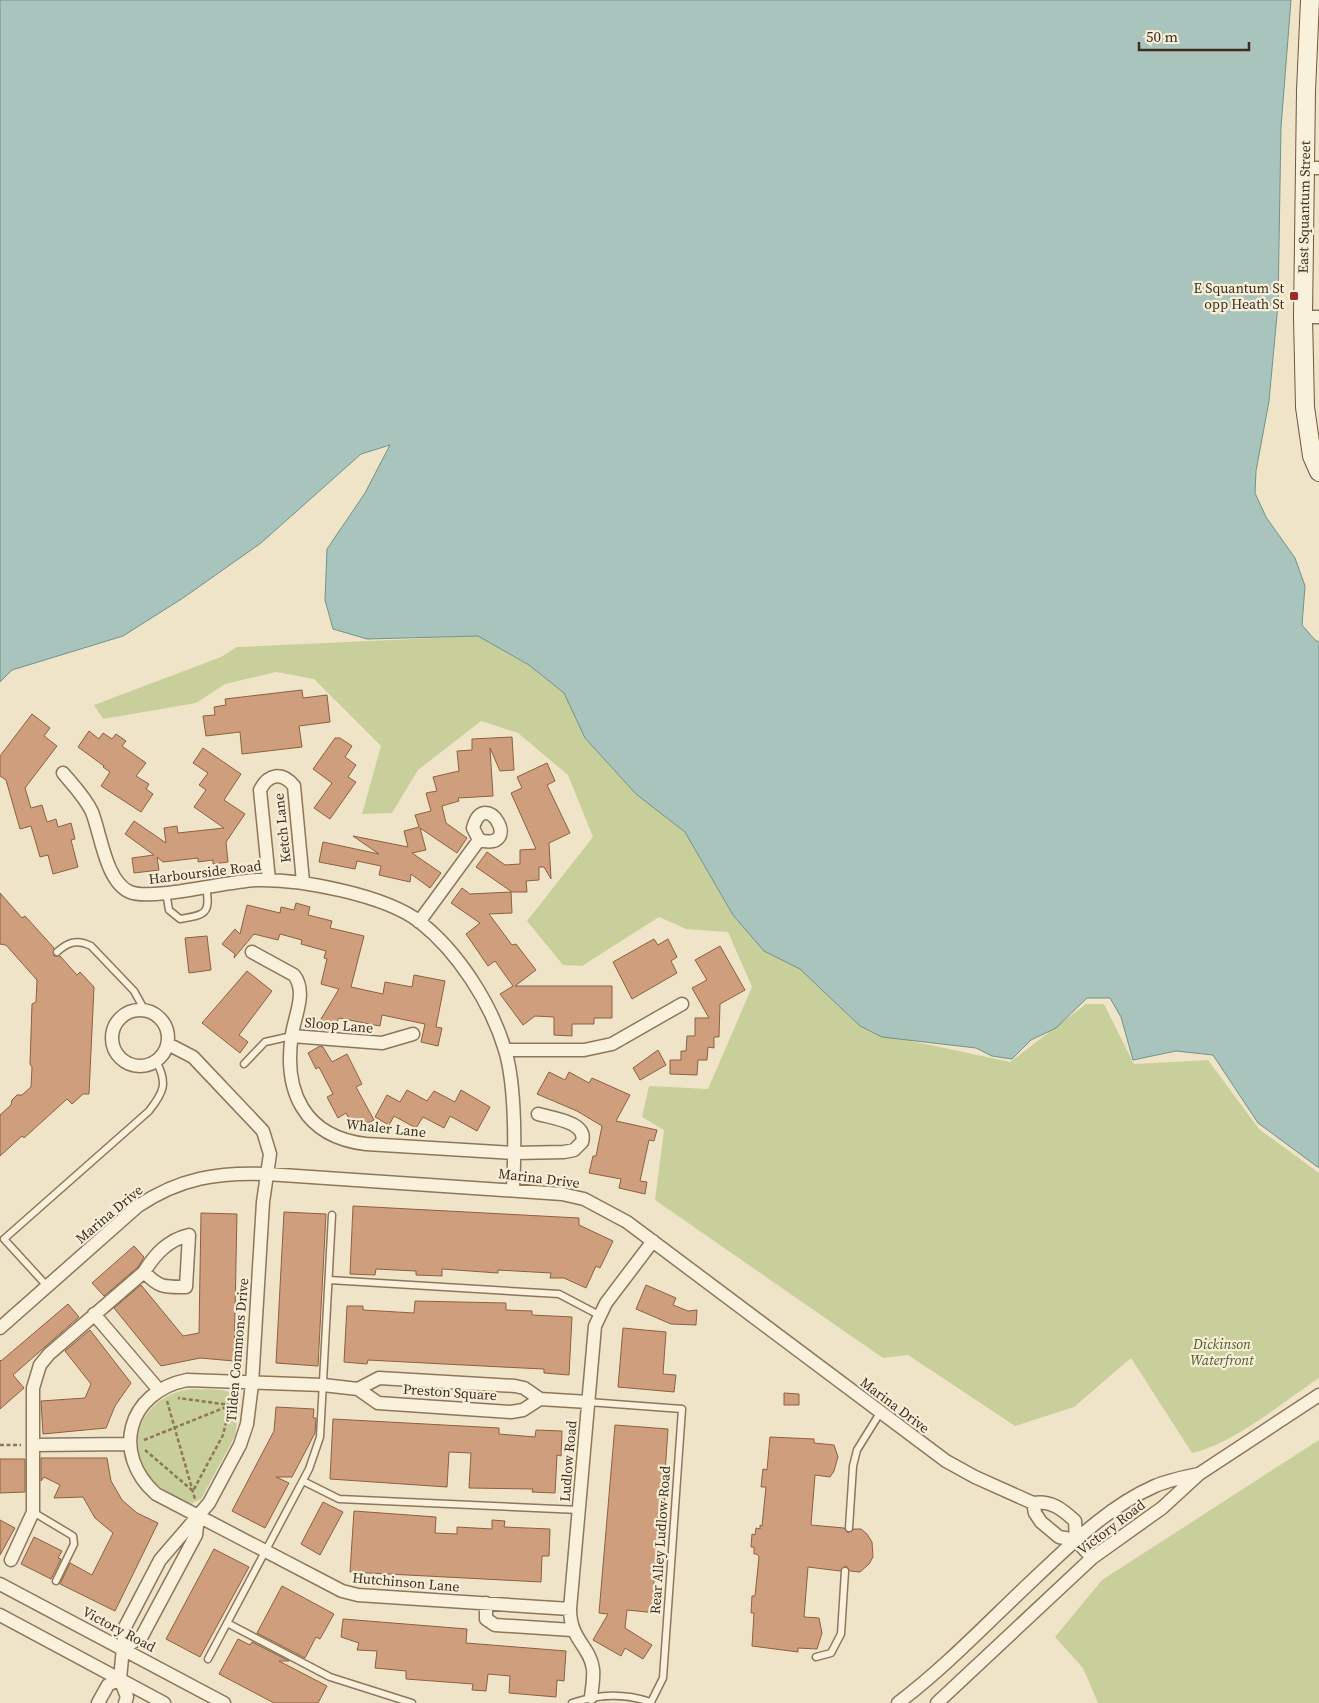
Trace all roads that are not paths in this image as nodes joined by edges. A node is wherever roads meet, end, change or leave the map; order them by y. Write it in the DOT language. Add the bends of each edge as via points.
graph roads {
  1 [pos="1310,0"];
  2 [pos="1314,18"];
  3 [pos="1312,168"];
  4 [pos="1311,317"];
  5 [pos="1319,472"];
  6 [pos="62,773"];
  7 [pos="479,840"];
  8 [pos="269,880"];
  9 [pos="303,882"];
  10 [pos="206,886"];
  11 [pos="166,892"];
  12 [pos="419,922"];
  13 [pos="57,952"];
  14 [pos="252,952"];
  15 [pos="682,1004"];
  16 [pos="144,1010"];
  17 [pos="413,1034"];
  18 [pos="292,1036"];
  19 [pos="168,1044"];
  20 [pos="506,1050"];
  21 [pos="156,1061"];
  22 [pos="244,1064"];
  23 [pos="538,1114"];
  24 [pos="515,1153"];
  25 [pos="268,1174"];
  26 [pos="513,1189"];
  27 [pos="332,1215"];
  28 [pos="2,1241"];
  29 [pos="653,1241"];
  30 [pos="144,1272"];
  31 [pos="329,1280"];
  32 [pos="47,1286"];
  33 [pos="94,1314"];
  34 [pos="599,1315"];
  35 [pos="1,1324"];
  36 [pos="252,1384"];
  37 [pos="323,1385"];
  38 [pos="158,1389"];
  39 [pos="358,1389"];
  40 [pos="1319,1395"];
  41 [pos="540,1399"];
  42 [pos="588,1402"];
  43 [pos="880,1413"];
  44 [pos="133,1444"];
  45 [pos="34,1445"];
  46 [pos="1198,1474"];
  47 [pos="303,1481"];
  48 [pos="1033,1503"];
  49 [pos="578,1510"];
  50 [pos="33,1512"];
  51 [pos="198,1517"];
  52 [pos="849,1528"];
  53 [pos="1076,1540"];
  54 [pos="265,1552"];
  55 [pos="1092,1558"];
  56 [pos="11,1560"];
  57 [pos="845,1571"];
  58 [pos="56,1581"];
  59 [pos="0,1584"];
  60 [pos="486,1603"];
  61 [pos="570,1608"];
  62 [pos="0,1615"];
  63 [pos="227,1623"];
  64 [pos="572,1630"];
  65 [pos="124,1648"];
  66 [pos="816,1657"];
  67 [pos="208,1659"];
  68 [pos="120,1679"];
  69 [pos="591,1697"];
  70 [pos="98,1703"];
  71 [pos="125,1703"];
  72 [pos="164,1703"];
  73 [pos="224,1703"];
  74 [pos="412,1703"];
  75 [pos="572,1703"];
  76 [pos="898,1703"];
  77 [pos="937,1703"];
  1 -- 2 [label="street, East Squantum Street"];
  2 -- 3 [label="street, East Squantum Street"];
  3 -- 4 [label="street, East Squantum Street"];
  4 -- 5 [label="street, East Squantum Street" via="1305,407 1312,456"];
  6 -- 11 [label="street, Harbourside Road" via="83,797 91,812 119,885 130,892 142,894"];
  7 -- 12 [label="street"];
  8 -- 9 [label="street, Harbourside Road"];
  8 -- 9 [label="street, Ketch Lane" via="260,790 270,776 280,776 294,786"];
  8 -- 10 [label="street, Harbourside Road" via="238,880"];
  9 -- 12 [label="street, Harbourside Road" via="381,902"];
  10 -- 11 [label="street, Harbourside Road"];
  10 -- 11 [label="lane" via="209,903 206,912 180,920 169,910"];
  12 -- 20 [label="street, Harbourside Road" via="446,948 476,989"];
  13 -- 16 [label="lane" via="74,941 90,946 134,991"];
  14 -- 18 [label="street, Whaler Lane" via="298,981 300,995"];
  15 -- 20 [label="street" via="612,1044 584,1050"];
  16 -- 19 [label="street" via="156,1014 165,1024"];
  16 -- 21 [label="street" via="122,1015 113,1027 113,1048 129,1065 143,1066"];
  17 -- 18 [label="street, Sloop Lane" via="382,1043"];
  18 -- 22 [label="lane" via="265,1042"];
  18 -- 24 [label="street, Whaler Lane" via="292,1077 299,1102 311,1120 329,1134 352,1143"];
  19 -- 21 [label="street"];
  19 -- 25 [label="street, Tilden Commons Drive" via="193,1057 262,1131 270,1154"];
  20 -- 24 [label="street, Harbourside Road"];
  21 -- 28 [label="lane" via="164,1081 162,1091 149,1111"];
  23 -- 24 [label="street, Whaler Lane" via="576,1126 582,1134 582,1142 574,1150 564,1152"];
  24 -- 26 [label="street, Harbourside Road"];
  25 -- 26 [label="street, Marina Drive"];
  25 -- 32 [label="street, Marina Drive" via="241,1173 197,1178 155,1195 138,1206"];
  25 -- 36 [label="street, Tilden Commons Drive" via="263,1202"];
  26 -- 29 [label="street, Marina Drive" via="584,1199 627,1222"];
  27 -- 31 [label="lane"];
  28 -- 32 [label="lane"];
  29 -- 34 [label="street, Ludlow Road"];
  29 -- 43 [label="street, Marina Drive"];
  30 -- 30 [label="street" via="153,1257 170,1242 190,1235 186,1287 164,1287"];
  30 -- 33 [label="street"];
  31 -- 34 [label="lane" via="559,1294"];
  31 -- 37 [label="lane"];
  32 -- 35 [label="street, Marina Drive"];
  33 -- 38 [label="street"];
  33 -- 45 [label="street" via="49,1354 34,1377"];
  34 -- 42 [label="street, Ludlow Road" via="595,1326"];
  36 -- 37 [label="street, Preston Square"];
  36 -- 38 [label="street, Preston Square" via="187,1380"];
  36 -- 51 [label="street, Tilden Commons Drive" via="247,1424 240,1445"];
  37 -- 39 [label="street, Preston Square"];
  37 -- 47 [label="lane" via="320,1436"];
  38 -- 44 [label="street" via="138,1413 132,1427"];
  39 -- 41 [label="street, Preston Square" via="380,1378 515,1386"];
  39 -- 41 [label="street, Preston Square" via="378,1403 511,1412 523,1410"];
  40 -- 46 [label="street, Victory Road"];
  41 -- 42 [label="street, Preston Square"];
  42 -- 49 [label="street, Ludlow Road"];
  42 -- 69 [label="lane, Rear Alley Ludlow Road" via="682,1409 663,1678 651,1702 614,1694"];
  43 -- 48 [label="street, Marina Drive" via="961,1470"];
  43 -- 52 [label="lane" via="857,1450"];
  44 -- 45 [label="street"];
  44 -- 51 [label="street, Hutchinson Lane" via="131,1459 145,1485 169,1503"];
  45 -- 50 [label="street"];
  46 -- 53 [label="street, Victory Road" via="1153,1486 1110,1513"];
  46 -- 55 [label="street, Victory Road" via="1162,1508"];
  47 -- 49 [label="lane" via="328,1495 346,1500"];
  47 -- 54 [label="lane"];
  48 -- 53 [label="street, Marina Drive" via="1035,1513 1053,1532 1059,1537"];
  48 -- 53 [label="street, Marina Drive" via="1044,1501 1066,1513 1074,1521"];
  49 -- 61 [label="street, Ludlow Road"];
  50 -- 56 [label="street"];
  50 -- 58 [label="lane" via="73,1536 74,1544"];
  51 -- 54 [label="street, Hutchinson Lane"];
  51 -- 65 [label="street, Tilden Commons Drive" via="160,1560 125,1627"];
  51 -- 65 [label="street, Tilden Commons Drive" via="196,1535 142,1636"];
  53 -- 55 [label="street, Marina Drive"];
  53 -- 76 [label="street, Victory Road"];
  54 -- 60 [label="street, Hutchinson Lane" via="329,1585 358,1595"];
  54 -- 63 [label="lane"];
  55 -- 77 [label="street, Victory Road"];
  57 -- 66 [label="lane" via="841,1634 831,1652"];
  59 -- 65 [label="street, Victory Road"];
  60 -- 61 [label="street, Hutchinson Lane"];
  60 -- 64 [label="street" via="486,1619 494,1626"];
  61 -- 64 [label="street, Ludlow Road"];
  62 -- 68 [label="street"];
  63 -- 67 [label="lane"];
  63 -- 74 [label="lane" via="330,1677"];
  64 -- 69 [label="street, Ludlow Road" via="593,1670"];
  65 -- 68 [label="street"];
  65 -- 73 [label="street, Victory Road"];
  68 -- 70 [label="street" via="108,1685"];
  68 -- 71 [label="street" via="127,1697"];
  68 -- 72 [label="street"];
  69 -- 75 [label="lane"];
}
